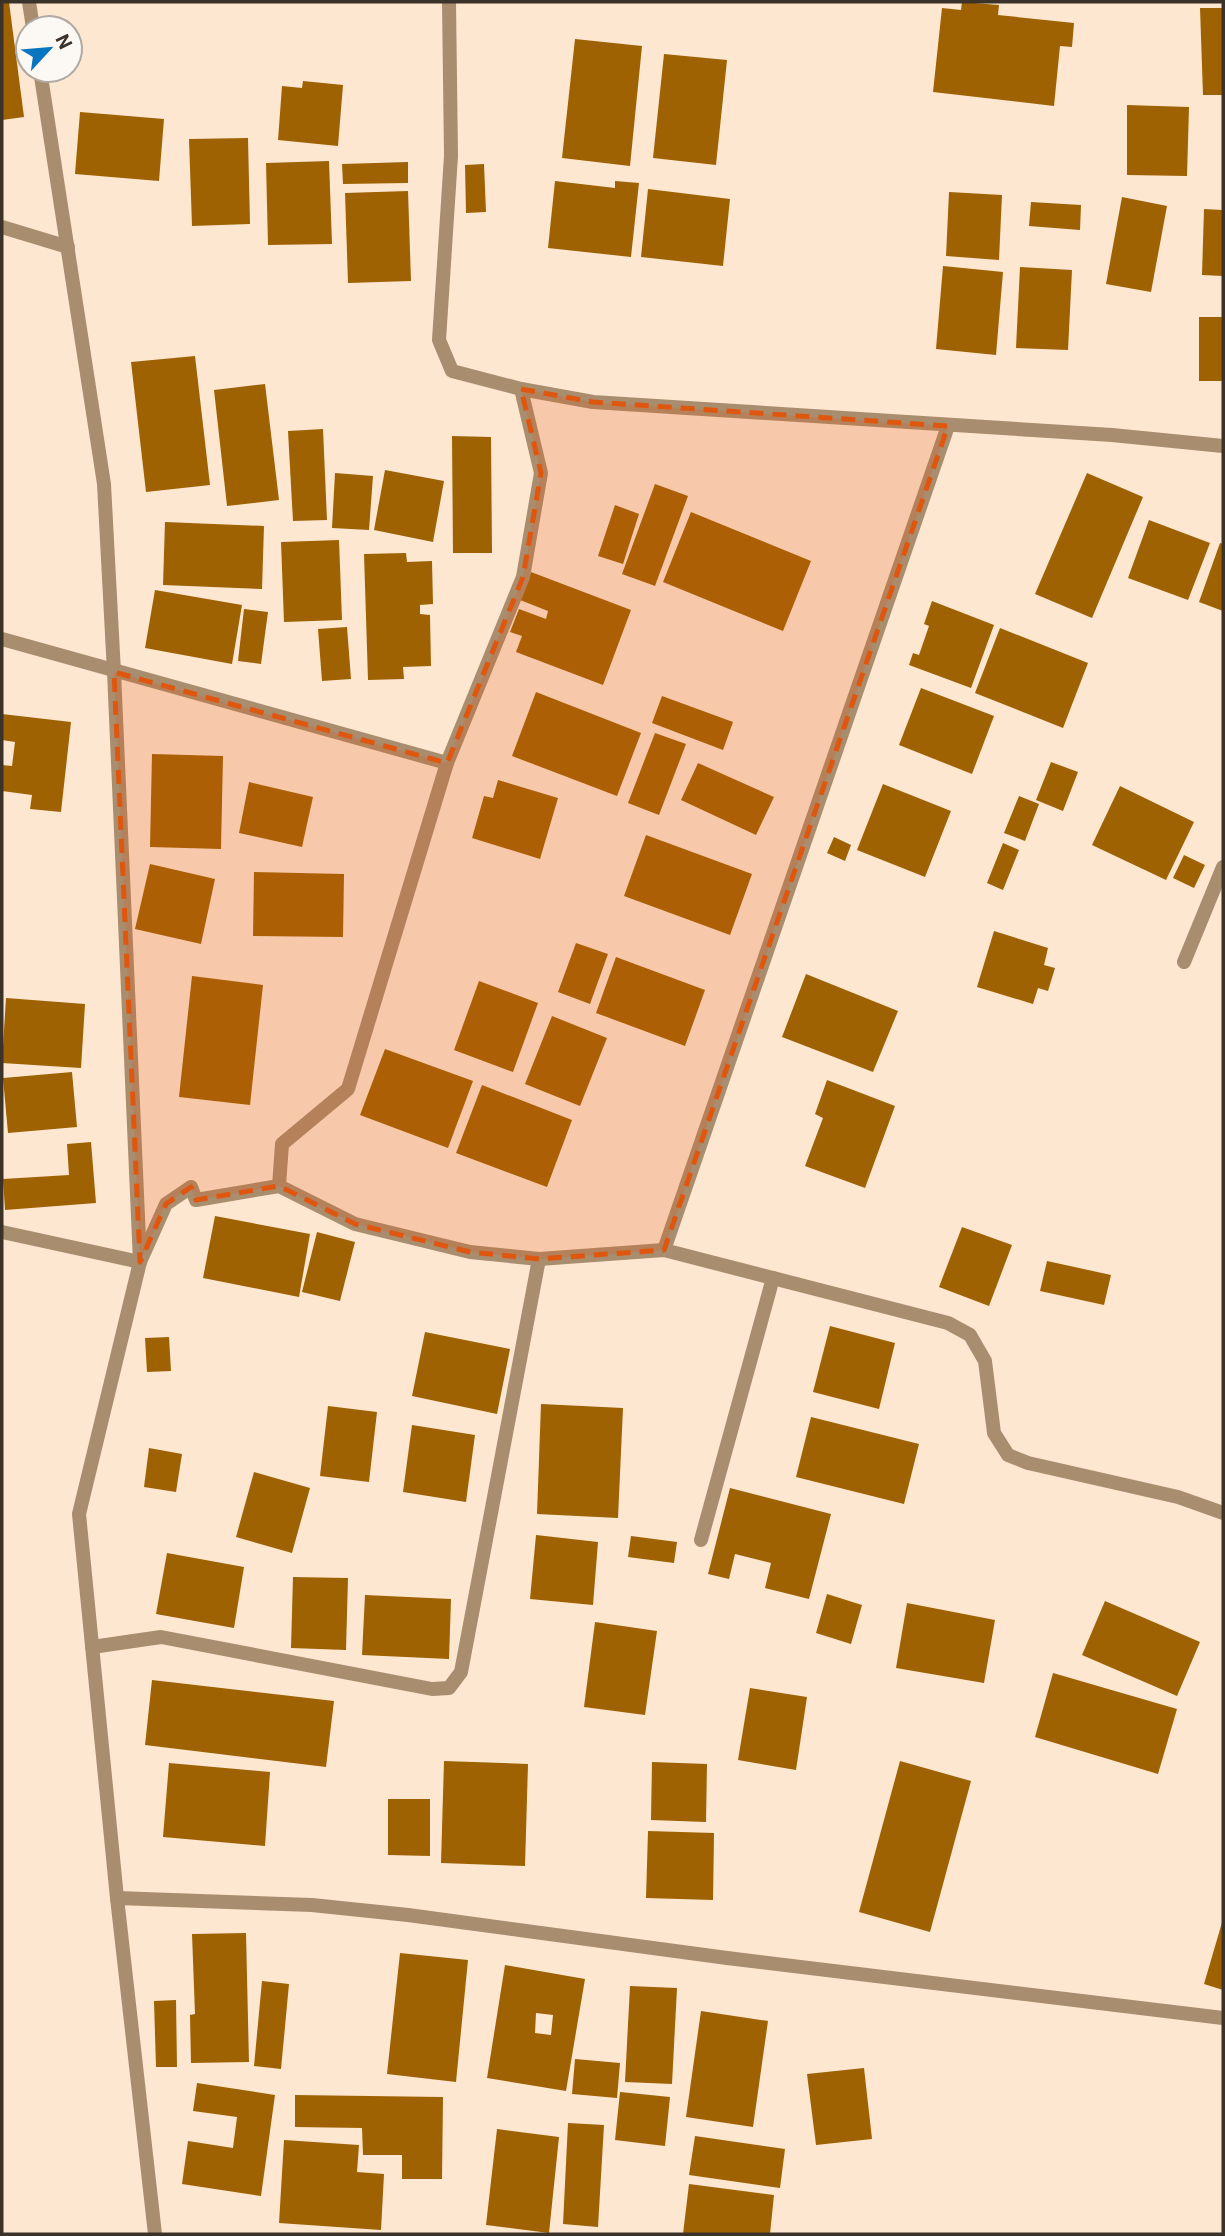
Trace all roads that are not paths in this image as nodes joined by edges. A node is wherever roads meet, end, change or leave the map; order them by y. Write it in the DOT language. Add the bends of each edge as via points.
graph roads {
  1 [pos="449,2"];
  2 [pos="42,84"];
  3 [pos="2,227"];
  4 [pos="68,247"];
  5 [pos="522,388"];
  6 [pos="948,426"];
  7 [pos="1223,446"];
  8 [pos="2,639"];
  9 [pos="114,672"];
  10 [pos="447,763"];
  11 [pos="1223,867"];
  12 [pos="1184,962"];
  13 [pos="279,1186"];
  14 [pos="2,1232"];
  15 [pos="664,1250"];
  16 [pos="539,1259"];
  17 [pos="140,1262"];
  18 [pos="773,1278"];
  19 [pos="1223,1513"];
  20 [pos="701,1540"];
  21 [pos="92,1647"];
  22 [pos="117,1898"];
  23 [pos="1223,2018"];
  24 [pos="155,2234"];
  1 -- 5 [label="street" via="451,156 439,340 452,371"];
  2 -- 4 [label="street"];
  3 -- 4 [label="street"];
  4 -- 9 [label="street" via="104,484"];
  5 -- 6 [label="street" via="593,402"];
  5 -- 10 [label="street" via="541,473 523,577"];
  6 -- 7 [label="street"];
  6 -- 15 [label="street"];
  8 -- 9 [label="street"];
  9 -- 10 [label="street"];
  9 -- 17 [label="street"];
  10 -- 13 [label="street" via="348,1089 282,1144"];
  11 -- 12 [label="street"];
  13 -- 16 [label="street" via="388,1235 470,1252"];
  13 -- 17 [label="street" via="196,1200 191,1187 166,1204"];
  14 -- 17 [label="street"];
  15 -- 16 [label="street"];
  15 -- 18 [label="street"];
  16 -- 21 [label="street" via="461,1672 449,1689 161,1637"];
  17 -- 21 [label="street" via="79,1514"];
  18 -- 19 [label="street" via="948,1323 970,1335 985,1361 994,1433 1008,1455 1178,1497"];
  18 -- 20 [label="street"];
  21 -- 22 [label="street"];
  22 -- 23 [label="street" via="312,1905 408,1915"];
  22 -- 24 [label="street"];
}
